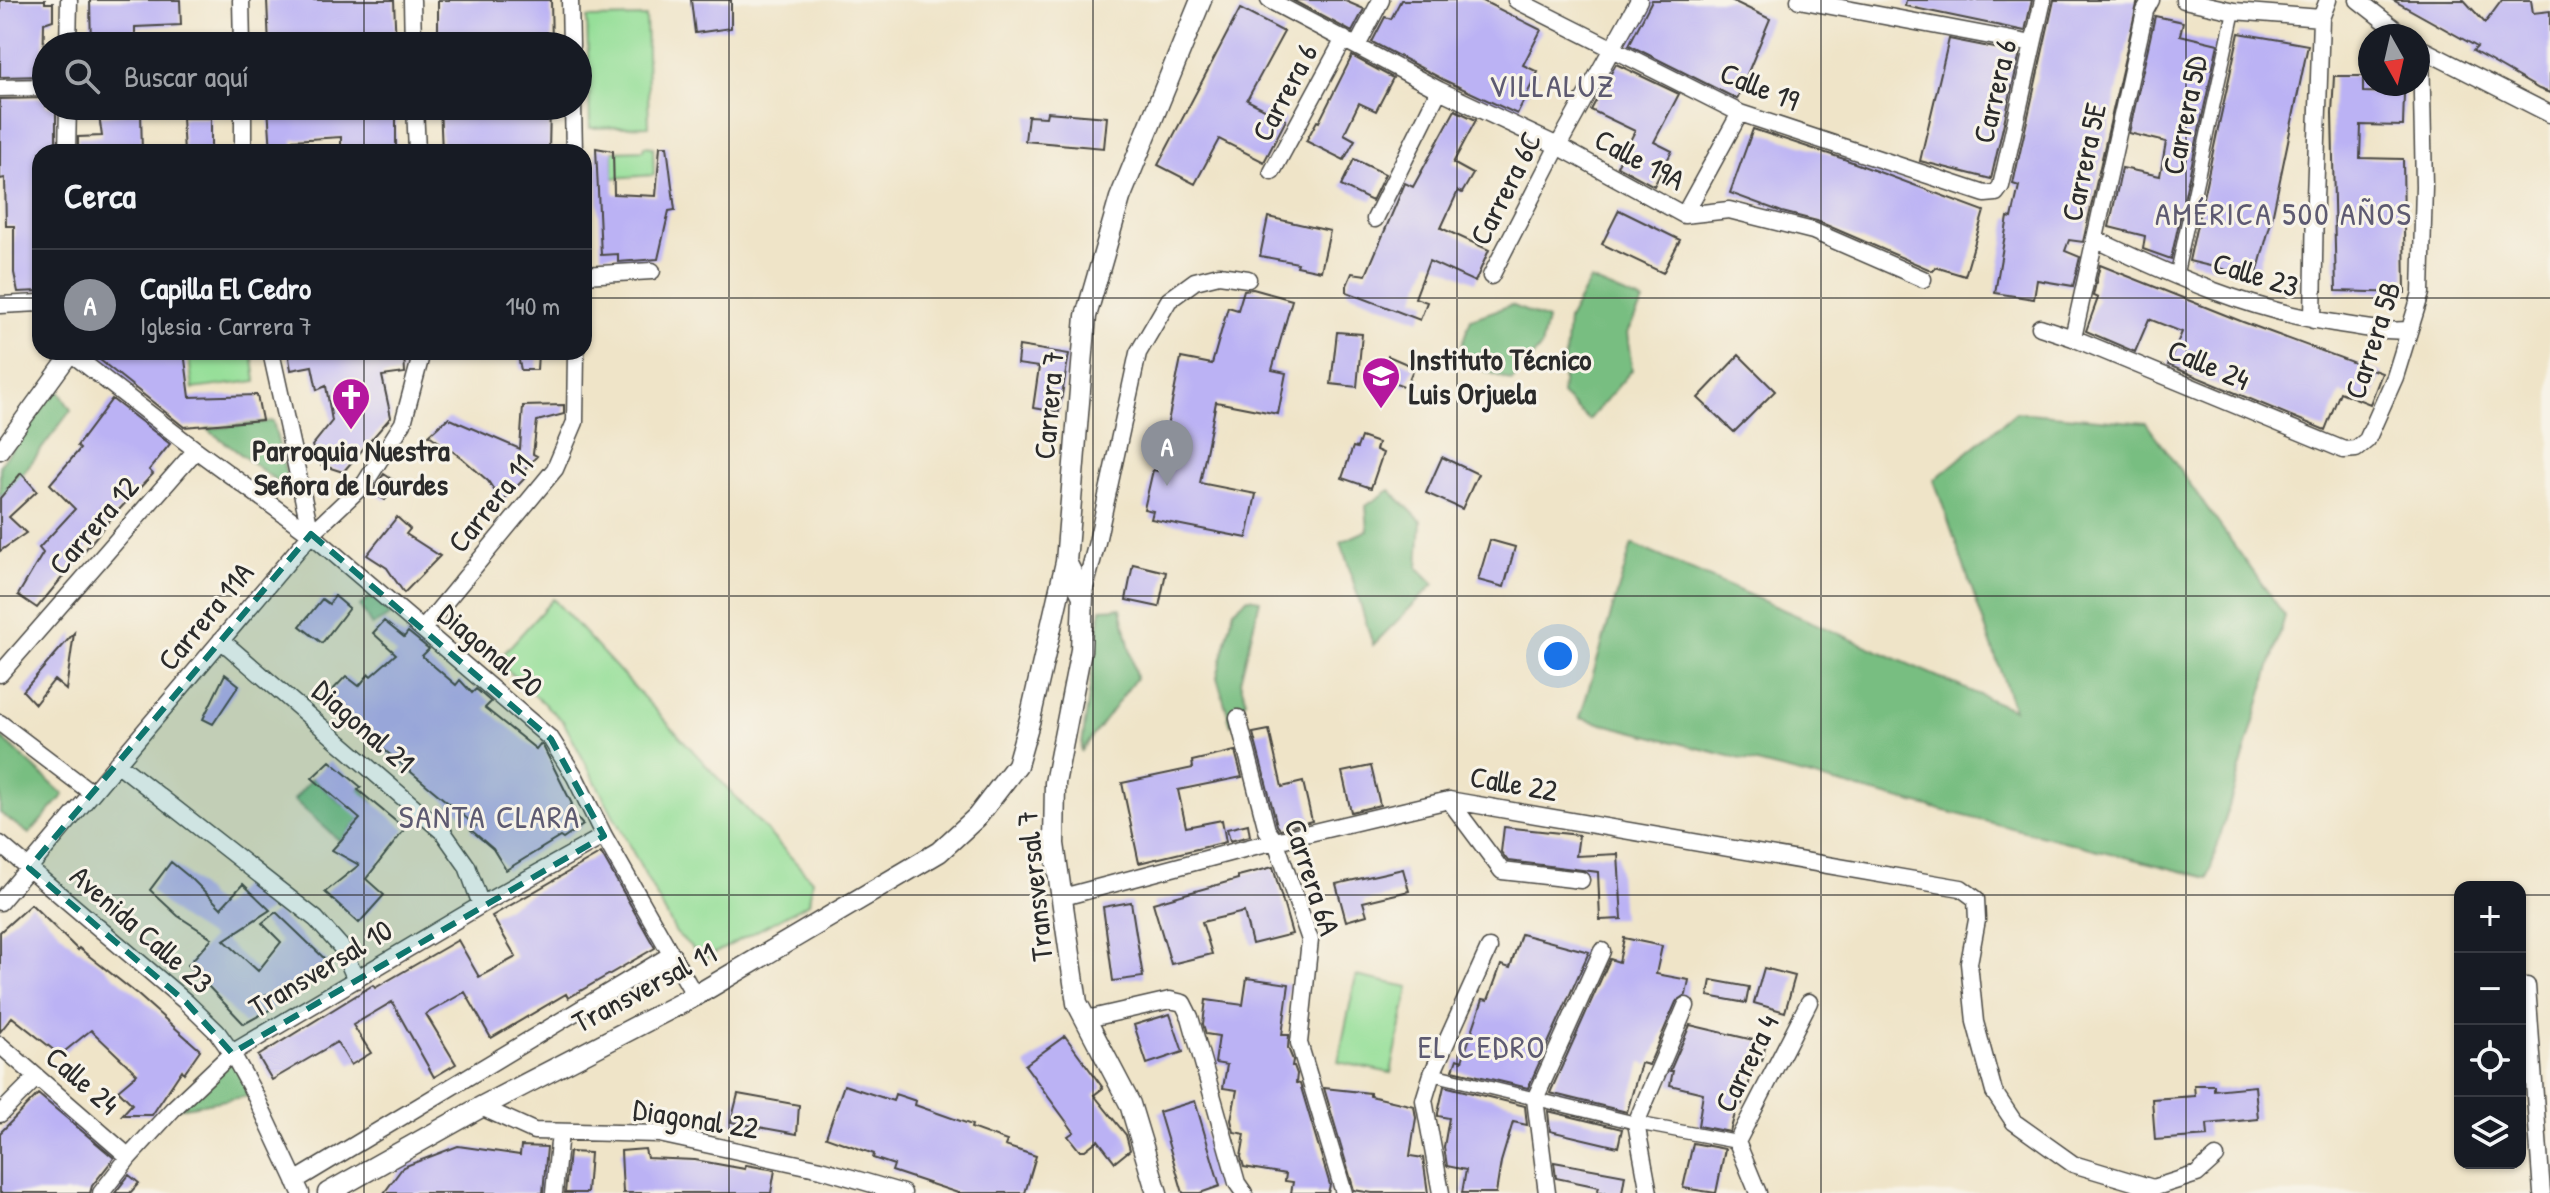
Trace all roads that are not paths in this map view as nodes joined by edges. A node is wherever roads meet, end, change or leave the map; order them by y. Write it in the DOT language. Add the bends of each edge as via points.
graph roads {
  1 [pos="69,0"];
  2 [pos="241,0"];
  3 [pos="412,0"];
  4 [pos="570,0"];
  5 [pos="1201,0"];
  6 [pos="1269,0"];
  7 [pos="1381,0"];
  8 [pos="1516,0"];
  9 [pos="1639,0"];
  10 [pos="1799,0"];
  11 [pos="2043,0"];
  12 [pos="2151,0"];
  13 [pos="2184,0"];
  14 [pos="2328,0"];
  15 [pos="2358,0"];
  16 [pos="2234,11"];
  17 [pos="2321,18"];
  18 [pos="2389,24"];
  19 [pos="68,32"];
  20 [pos="242,32"];
  21 [pos="413,32"];
  22 [pos="571,32"];
  23 [pos="1350,42"];
  24 [pos="2033,44"];
  25 [pos="1611,48"];
  26 [pos="2430,54"];
  27 [pos="32,87"];
  28 [pos="0,88"];
  29 [pos="1439,90"];
  30 [pos="2421,96"];
  31 [pos="1740,113"];
  32 [pos="2550,114"];
  33 [pos="68,120"];
  34 [pos="243,120"];
  35 [pos="416,120"];
  36 [pos="573,120"];
  37 [pos="67,144"];
  38 [pos="243,144"];
  39 [pos="417,144"];
  40 [pos="574,144"];
  41 [pos="1558,146"];
  42 [pos="1272,172"];
  43 [pos="1996,193"];
  44 [pos="1684,215"];
  45 [pos="1375,219"];
  46 [pos="2095,239"];
  47 [pos="652,271"];
  48 [pos="592,275"];
  49 [pos="1491,276"];
  50 [pos="2176,277"];
  51 [pos="1248,279"];
  52 [pos="1923,279"];
  53 [pos="32,303"];
  54 [pos="0,305"];
  55 [pos="2313,320"];
  56 [pos="2040,327"];
  57 [pos="2408,330"];
  58 [pos="2073,338"];
  59 [pos="67,360"];
  60 [pos="81,360"];
  61 [pos="273,360"];
  62 [pos="420,360"];
  63 [pos="576,360"];
  64 [pos="2356,449"];
  65 [pos="196,450"];
  66 [pos="0,451"];
  67 [pos="311,534"];
  68 [pos="1066,562"];
  69 [pos="1083,596"];
  70 [pos="423,629"];
  71 [pos="221,640"];
  72 [pos="0,674"];
  73 [pos="1238,718"];
  74 [pos="0,723"];
  75 [pos="117,763"];
  76 [pos="92,793"];
  77 [pos="1449,800"];
  78 [pos="977,817"];
  79 [pos="604,836"];
  80 [pos="1276,842"];
  81 [pos="0,844"];
  82 [pos="29,868"];
  83 [pos="1581,880"];
  84 [pos="1063,897"];
  85 [pos="0,902"];
  86 [pos="481,905"];
  87 [pos="1489,948"];
  88 [pos="1602,951"];
  89 [pos="672,954"];
  90 [pos="356,980"];
  91 [pos="2527,986"];
  92 [pos="695,996"];
  93 [pos="1809,1002"];
  94 [pos="1686,1006"];
  95 [pos="1087,1019"];
  96 [pos="0,1045"];
  97 [pos="232,1053"];
  98 [pos="1432,1074"];
  99 [pos="37,1077"];
  100 [pos="1535,1099"];
  101 [pos="481,1107"];
  102 [pos="0,1114"];
  103 [pos="1636,1123"];
  104 [pos="560,1132"];
  105 [pos="1737,1142"];
  106 [pos="129,1157"];
  107 [pos="2216,1157"];
  108 [pos="298,1187"];
  109 [pos="101,1193"];
  110 [pos="328,1193"];
  111 [pos="554,1193"];
  112 [pos="903,1193"];
  113 [pos="1157,1193"];
  114 [pos="1244,1193"];
  115 [pos="1344,1193"];
  116 [pos="1441,1193"];
  117 [pos="1547,1193"];
  118 [pos="1649,1193"];
  119 [pos="1758,1193"];
  120 [pos="2542,1193"];
  1 -- 19 [label="street"];
  2 -- 20 [label="street"];
  3 -- 21 [label="street"];
  4 -- 22 [label="street"];
  5 -- 68 [label="street, Carrera 7" via="1120,198 1086,316"];
  6 -- 23 [label="street, Calle 19A"];
  7 -- 23 [label="street, Carrera 6"];
  8 -- 25 [label="street, Calle 19"];
  9 -- 25 [label="street, Carrera 6C"];
  10 -- 24 [label="street"];
  11 -- 24 [label="street, Carrera 6"];
  12 -- 46 [label="street, Carrera 5E"];
  13 -- 16 [label="street"];
  14 -- 17 [label="street, Carrera 5B"];
  15 -- 18 [label="street"];
  16 -- 17 [label="street"];
  16 -- 50 [label="street, Carrera 5D"];
  17 -- 55 [label="street, Carrera 5B"];
  23 -- 29 [label="street, Calle 19A"];
  23 -- 42 [label="street, Carrera 6"];
  24 -- 43 [label="street, Carrera 6"];
  25 -- 31 [label="street, Calle 19"];
  25 -- 41 [label="street, Carrera 6C"];
  26 -- 32 [label="street"];
  27 -- 28 [label="street"];
  29 -- 41 [label="street, Calle 19A"];
  29 -- 45 [label="street"];
  30 -- 57 [label="street, Carrera 5B" via="2421,293"];
  31 -- 43 [label="street, Calle 19" via="1985,194"];
  31 -- 44 [label="street"];
  33 -- 37 [label="street"];
  34 -- 38 [label="street"];
  35 -- 39 [label="street"];
  36 -- 40 [label="street"];
  41 -- 44 [label="street, Calle 19A"];
  41 -- 49 [label="street, Carrera 6C"];
  44 -- 52 [label="street" via="1729,210 1813,231"];
  46 -- 50 [label="street, Calle 23"];
  46 -- 58 [label="street, Carrera 5E"];
  47 -- 48 [label="street"];
  50 -- 55 [label="street, Calle 23" via="2255,306"];
  51 -- 69 [label="street" via="1219,275 1195,281 1169,300 1138,353"];
  53 -- 54 [label="street"];
  55 -- 57 [label="street, Calle 23"];
  56 -- 58 [label="street, Calle 24"];
  57 -- 64 [label="street, Carrera 5B" via="2395,377 2367,440"];
  58 -- 64 [label="street, Calle 24" via="2308,436 2344,450"];
  59 -- 66 [label="street"];
  60 -- 65 [label="street, Diagonal 20"];
  61 -- 67 [label="street"];
  62 -- 67 [label="street, Carrera 11A" via="403,423 365,483"];
  63 -- 70 [label="street, Carrera 11" via="575,422 555,469"];
  65 -- 67 [label="street, Diagonal 20"];
  65 -- 72 [label="street, Carrera 12"];
  67 -- 70 [label="street, Diagonal 20"];
  67 -- 71 [label="street, Carrera 11A"];
  68 -- 69 [label="street, Transversal 7"];
  68 -- 78 [label="street, Carrera 7" via="1017,765"];
  69 -- 84 [label="street, Transversal 7" via="1081,650 1055,783 1054,844"];
  70 -- 79 [label="street, Diagonal 20" via="551,739"];
  71 -- 75 [label="street, Carrera 11A"];
  71 -- 86 [label="street, Diagonal 21" via="443,832 467,866"];
  73 -- 80 [label="street, Carrera 6A" via="1267,830"];
  74 -- 76 [label="street"];
  75 -- 76 [label="street, Carrera 11A"];
  75 -- 90 [label="street" via="316,919 342,948"];
  76 -- 82 [label="street, Carrera 11A"];
  77 -- 80 [label="street, Calle 22"];
  77 -- 83 [label="street" via="1502,871"];
  77 -- 107 [label="street, Calle 22" via="1961,888 1976,899 1969,963 1975,1022 1994,1092 2014,1122 2073,1164 2153,1188 2197,1174"];
  78 -- 92 [label="street, Transversal 11" via="939,852"];
  79 -- 86 [label="street, Transversal 10"];
  79 -- 89 [label="street, Diagonal 20"];
  80 -- 84 [label="street, Calle 22"];
  80 -- 115 [label="street, Carrera 6A" via="1310,940 1299,1043"];
  81 -- 82 [label="street, Avenida Calle 23"];
  82 -- 85 [label="street, Carrera 11A"];
  82 -- 97 [label="street, Avenida Calle 23" via="186,1002"];
  84 -- 95 [label="street, Transversal 7" via="1077,1003"];
  86 -- 90 [label="street, Transversal 10"];
  87 -- 98 [label="street"];
  88 -- 100 [label="street"];
  89 -- 92 [label="street, Diagonal 20"];
  89 -- 108 [label="street"];
  90 -- 97 [label="street, Transversal 10"];
  91 -- 120 [label="street"];
  92 -- 101 [label="street, Transversal 11"];
  93 -- 105 [label="street, Carrera 4"];
  94 -- 103 [label="street"];
  95 -- 113 [label="street, Transversal 7" via="1130,1104"];
  95 -- 114 [label="street" via="1170,1000 1183,1003"];
  96 -- 99 [label="street, Calle 24"];
  97 -- 106 [label="street, Transversal 10"];
  97 -- 108 [label="street, Avenida Calle 23"];
  98 -- 100 [label="street"];
  98 -- 116 [label="street" via="1424,1100"];
  99 -- 102 [label="street"];
  99 -- 106 [label="street, Calle 24"];
  100 -- 103 [label="street"];
  100 -- 117 [label="street"];
  101 -- 104 [label="street, Diagonal 22" via="534,1131"];
  101 -- 110 [label="street, Transversal 11"];
  103 -- 105 [label="street"];
  103 -- 118 [label="street"];
  104 -- 111 [label="street"];
  104 -- 112 [label="street, Diagonal 22" via="659,1134 821,1169"];
  105 -- 119 [label="street, Carrera 4"];
  106 -- 109 [label="street, Transversal 10"];
}
